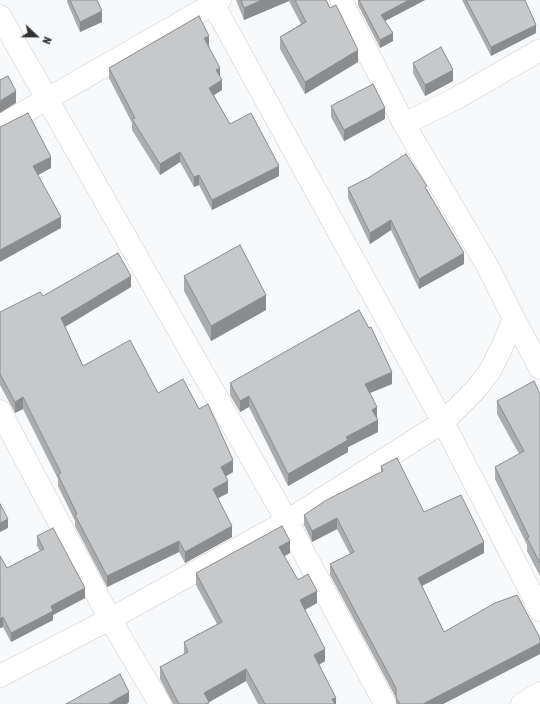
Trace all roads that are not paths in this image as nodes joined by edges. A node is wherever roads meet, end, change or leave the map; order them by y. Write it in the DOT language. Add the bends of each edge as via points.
graph roads {
  1 [pos="341,0"];
  2 [pos="215,1"];
  3 [pos="0,16"];
  4 [pos="540,50"];
  5 [pos="47,98"];
  6 [pos="404,124"];
  7 [pos="0,126"];
  8 [pos="514,319"];
  9 [pos="540,368"];
  10 [pos="0,411"];
  11 [pos="443,422"];
  12 [pos="286,521"];
  13 [pos="540,610"];
  14 [pos="110,619"];
  15 [pos="0,676"];
  16 [pos="540,694"];
  17 [pos="160,704"];
  18 [pos="386,704"];
  19 [pos="522,704"];
  1 -- 6 [label="street"];
  2 -- 5 [label="street"];
  2 -- 11 [label="street"];
  3 -- 5 [label="street"];
  4 -- 6 [label="street" via="455,99"];
  5 -- 7 [label="street"];
  5 -- 12 [label="street"];
  6 -- 8 [label="street" via="488,267"];
  8 -- 9 [label="street"];
  8 -- 11 [label="street" via="490,370 476,389"];
  10 -- 14 [label="street"];
  11 -- 12 [label="street"];
  11 -- 13 [label="street"];
  12 -- 14 [label="street"];
  12 -- 18 [label="street"];
  14 -- 15 [label="street"];
  14 -- 17 [label="street"];
  16 -- 19 [label="street"];
}
